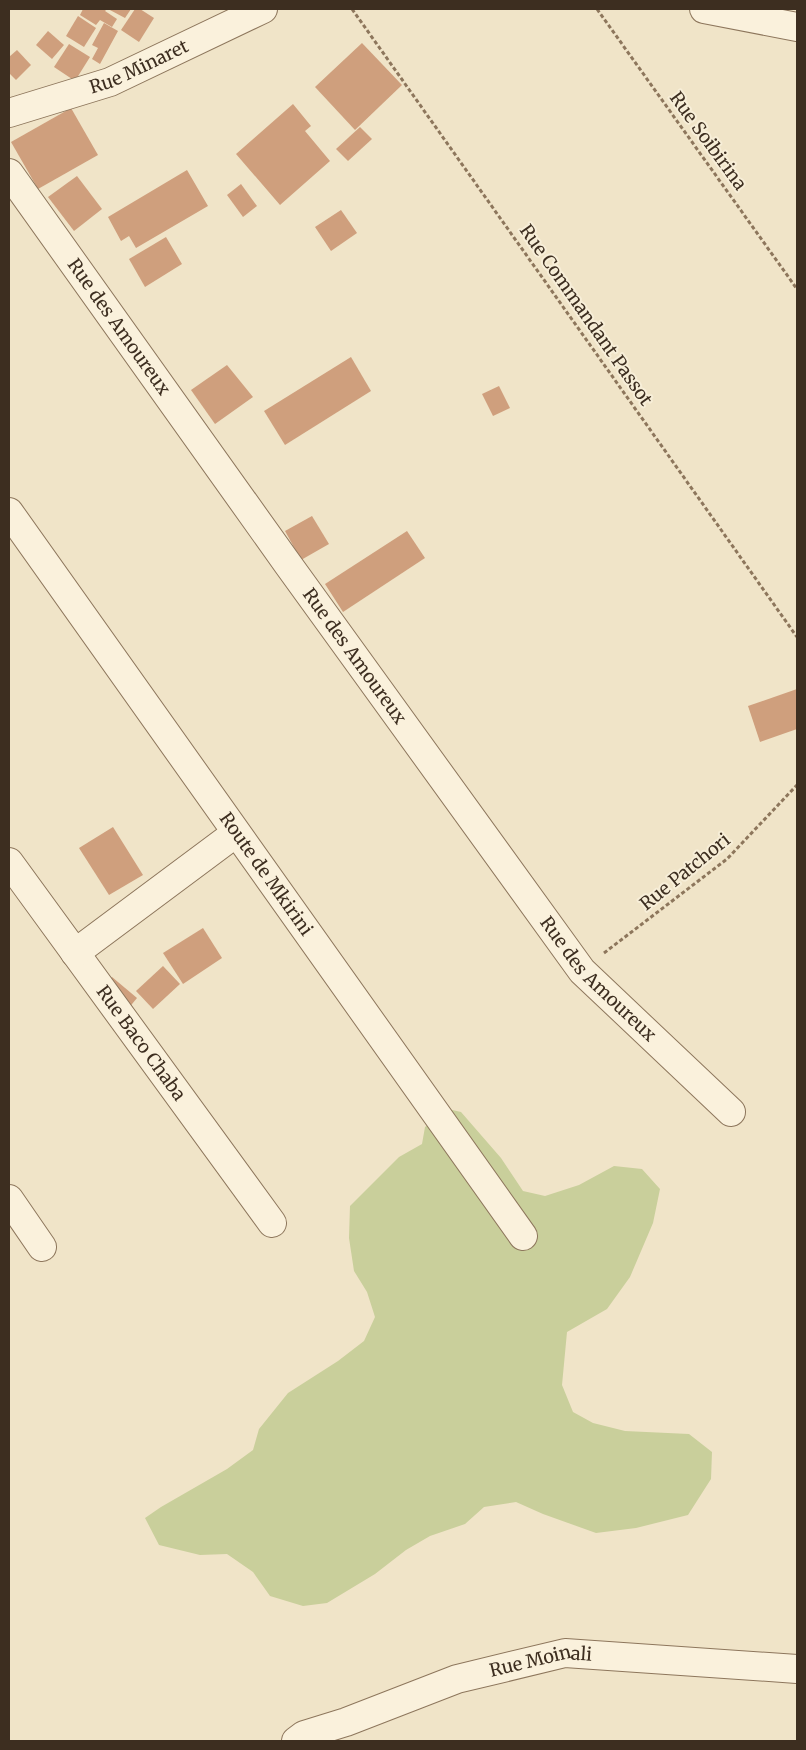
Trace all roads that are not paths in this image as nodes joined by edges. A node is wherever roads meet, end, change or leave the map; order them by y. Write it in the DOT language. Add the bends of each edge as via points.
graph roads {
  1 [pos="263,9"];
  2 [pos="704,9"];
  3 [pos="797,27"];
  4 [pos="9,113"];
  5 [pos="9,173"];
  6 [pos="9,512"];
  7 [pos="236,833"];
  8 [pos="9,862"];
  9 [pos="75,953"];
  10 [pos="731,1112"];
  11 [pos="9,1199"];
  12 [pos="272,1223"];
  13 [pos="523,1236"];
  14 [pos="42,1246"];
  15 [pos="797,1669"];
  16 [pos="296,1741"];
  1 -- 4 [label="street, Rue Minaret" via="110,82"];
  2 -- 3 [label="street"];
  5 -- 10 [label="street, Rue des Amoureux" via="582,971"];
  6 -- 7 [label="street, Route de Mkirini"];
  7 -- 9 [label="street"];
  7 -- 13 [label="street, Route de Mkirini"];
  8 -- 9 [label="street, Rue Baco Chaba"];
  9 -- 12 [label="street, Rue Baco Chaba"];
  11 -- 14 [label="street"];
  15 -- 16 [label="street, Rue Moinali" via="565,1652 457,1679"];
}
